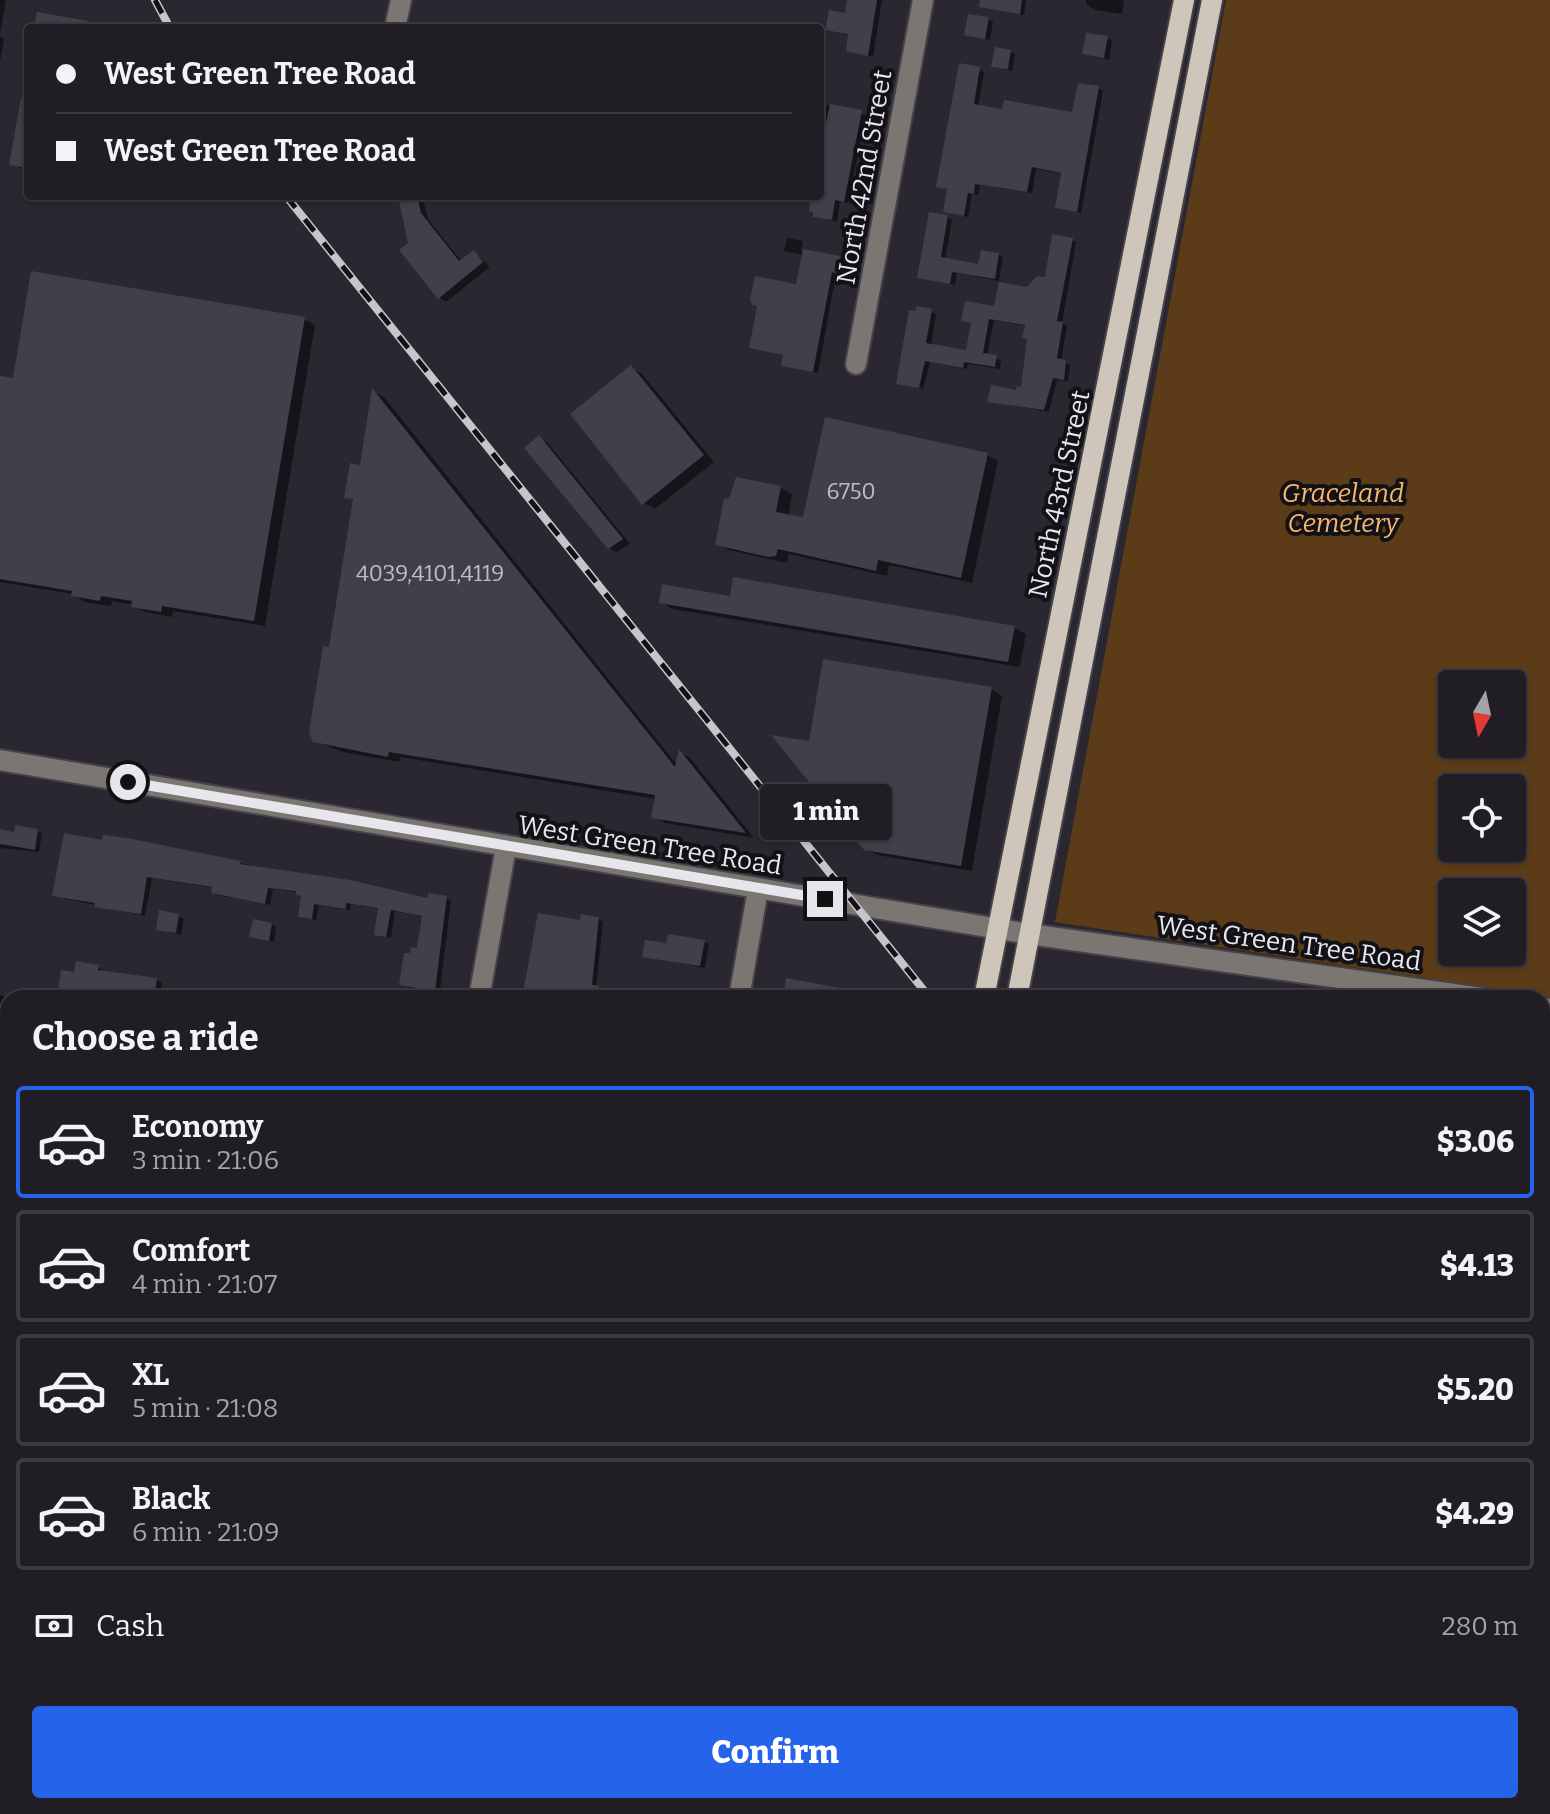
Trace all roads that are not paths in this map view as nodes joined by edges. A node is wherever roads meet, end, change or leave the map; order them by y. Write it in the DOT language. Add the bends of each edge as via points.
graph roads {
  1 [pos="401,0"];
  2 [pos="923,0"];
  3 [pos="1184,0"];
  4 [pos="1212,0"];
  5 [pos="396,24"];
  6 [pos="856,364"];
  7 [pos="0,760"];
  8 [pos="506,847"];
  9 [pos="758,889"];
  10 [pos="997,927"];
  11 [pos="1029,934"];
  12 [pos="480,990"];
  13 [pos="740,990"];
  14 [pos="985,990"];
  15 [pos="1018,990"];
  16 [pos="1382,990"];
  1 -- 5 [label="street"];
  2 -- 6 [label="street, North 42nd Street"];
  3 -- 10 [label="main road, North 43rd Street"];
  4 -- 11 [label="main road"];
  7 -- 8 [label="street, West Green Tree Road"];
  8 -- 9 [label="street, West Green Tree Road"];
  8 -- 12 [label="street"];
  9 -- 10 [label="street, West Green Tree Road"];
  9 -- 13 [label="street"];
  10 -- 11 [label="street, West Green Tree Road"];
  10 -- 14 [label="main road, North 43rd Street"];
  11 -- 15 [label="main road"];
  11 -- 16 [label="street, West Green Tree Road"];
}
